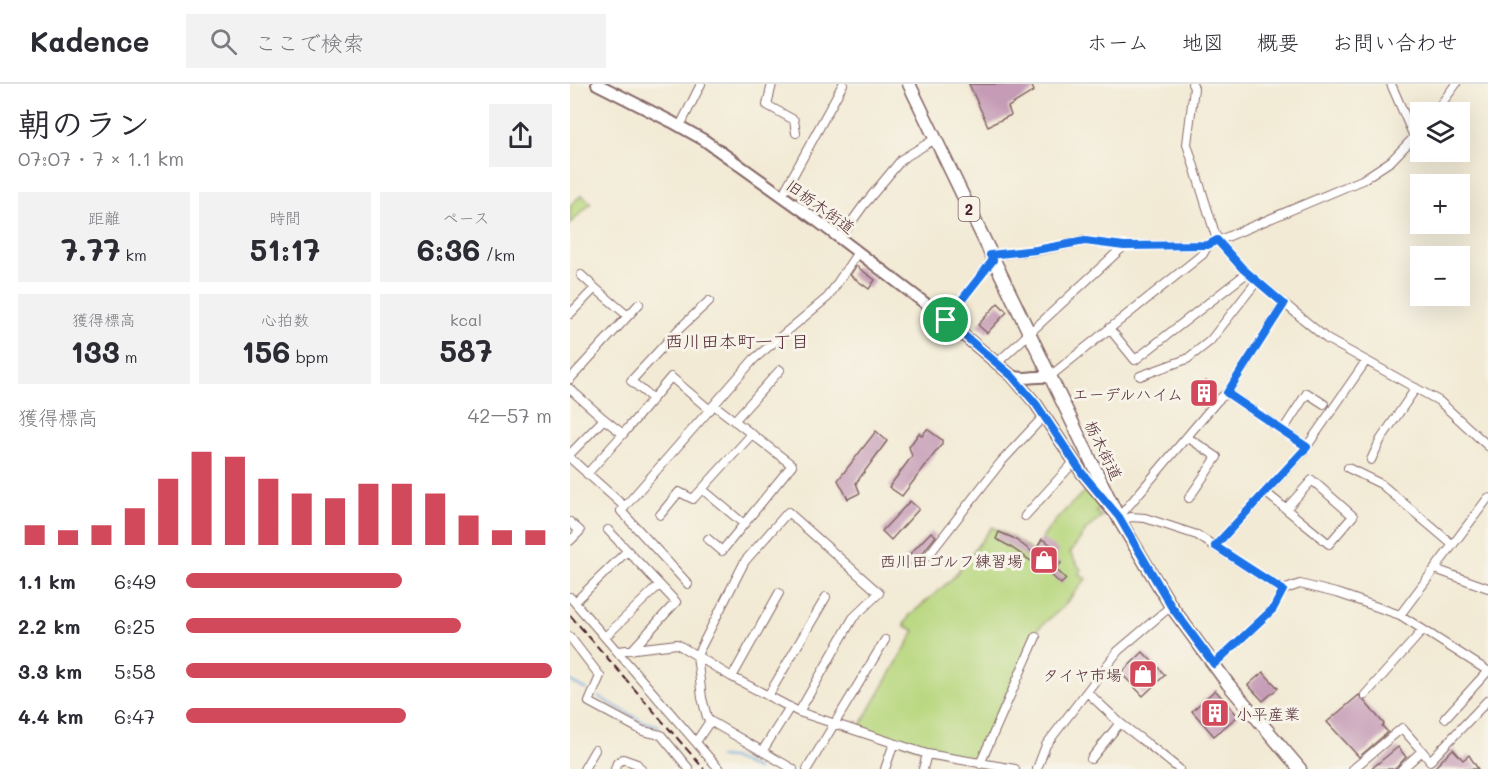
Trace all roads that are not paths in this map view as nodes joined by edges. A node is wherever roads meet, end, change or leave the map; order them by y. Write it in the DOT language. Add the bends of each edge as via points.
graph roads {
  1 [pos="597,84"];
  2 [pos="701,84"];
  3 [pos="772,84"];
  4 [pos="843,84"];
  5 [pos="909,84"];
  6 [pos="1192,84"];
  7 [pos="1391,84"];
  8 [pos="1456,84"];
  9 [pos="617,89"];
  10 [pos="1442,102"];
  11 [pos="680,126"];
  12 [pos="1410,129"];
  13 [pos="796,132"];
  14 [pos="935,139"];
  15 [pos="1410,143"];
  16 [pos="782,196"];
  17 [pos="840,238"];
  18 [pos="1217,240"];
  19 [pos="1208,245"];
  20 [pos="1124,246"];
  21 [pos="858,252"];
  22 [pos="992,257"];
  23 [pos="1247,273"];
  24 [pos="581,275"];
  25 [pos="1257,281"];
  26 [pos="595,288"];
  27 [pos="709,301"];
  28 [pos="639,304"];
  29 [pos="1284,304"];
  30 [pos="570,314"];
  31 [pos="628,316"];
  32 [pos="946,320"];
  33 [pos="1109,328"];
  34 [pos="1029,334"];
  35 [pos="1040,357"];
  36 [pos="1366,361"];
  37 [pos="997,363"];
  38 [pos="780,370"];
  39 [pos="1140,376"];
  40 [pos="1049,377"];
  41 [pos="1016,378"];
  42 [pos="570,379"];
  43 [pos="1416,388"];
  44 [pos="570,389"];
  45 [pos="1227,393"];
  46 [pos="653,399"];
  47 [pos="1324,404"];
  48 [pos="712,407"];
  49 [pos="1044,416"];
  50 [pos="603,419"];
  51 [pos="735,421"];
  52 [pos="1283,430"];
  53 [pos="622,434"];
  54 [pos="752,434"];
  55 [pos="1187,436"];
  56 [pos="1488,446"];
  57 [pos="1307,447"];
  58 [pos="570,454"];
  59 [pos="570,458"];
  60 [pos="1371,460"];
  61 [pos="1074,462"];
  62 [pos="1348,468"];
  63 [pos="587,474"];
  64 [pos="702,489"];
  65 [pos="1265,492"];
  66 [pos="1189,498"];
  67 [pos="1488,498"];
  68 [pos="624,507"];
  69 [pos="1286,509"];
  70 [pos="660,514"];
  71 [pos="1025,516"];
  72 [pos="1119,519"];
  73 [pos="570,522"];
  74 [pos="744,524"];
  75 [pos="608,530"];
  76 [pos="708,539"];
  77 [pos="570,541"];
  78 [pos="1453,545"];
  79 [pos="1215,546"];
  80 [pos="627,550"];
  81 [pos="928,556"];
  82 [pos="1435,569"];
  83 [pos="688,584"];
  84 [pos="659,585"];
  85 [pos="1488,588"];
  86 [pos="1283,590"];
  87 [pos="779,593"];
  88 [pos="826,597"];
  89 [pos="572,600"];
  90 [pos="1171,606"];
  91 [pos="1400,615"];
  92 [pos="1423,630"];
  93 [pos="605,637"];
  94 [pos="1036,637"];
  95 [pos="570,638"];
  96 [pos="885,640"];
  97 [pos="632,650"];
  98 [pos="618,651"];
  99 [pos="697,655"];
  100 [pos="1214,664"];
  101 [pos="1488,671"];
  102 [pos="732,677"];
  103 [pos="1087,692"];
  104 [pos="1365,695"];
  105 [pos="768,696"];
  106 [pos="1488,700"];
  107 [pos="790,707"];
  108 [pos="799,712"];
  109 [pos="1445,718"];
  110 [pos="710,720"];
  111 [pos="835,723"];
  112 [pos="1120,723"];
  113 [pos="696,742"];
  114 [pos="894,743"];
  115 [pos="595,750"];
  116 [pos="763,750"];
  117 [pos="1422,751"];
  118 [pos="927,754"];
  119 [pos="1091,759"];
  120 [pos="980,764"];
  121 [pos="958,765"];
  122 [pos="687,768"];
  123 [pos="1296,768"];
  124 [pos="584,769"];
  125 [pos="615,769"];
  126 [pos="641,769"];
  127 [pos="719,769"];
  128 [pos="793,769"];
  129 [pos="807,769"];
  130 [pos="885,769"];
  131 [pos="923,769"];
  132 [pos="1015,769"];
  133 [pos="1037,769"];
  134 [pos="1179,769"];
  135 [pos="1353,769"];
  136 [pos="1402,769"];
  1 -- 9 [label="main road, 旧栃木街道"];
  2 -- 11 [label="street"];
  3 -- 13 [label="street" via="767,105 795,120"];
  4 -- 16 [label="street"];
  5 -- 14 [label="main road, 栃木街道 / 2"];
  6 -- 18 [label="street" via="1187,144"];
  7 -- 12 [label="street"];
  8 -- 10 [label="street"];
  9 -- 11 [label="main road, 旧栃木街道"];
  11 -- 16 [label="main road, 旧栃木街道"];
  14 -- 17 [label="street" via="902,159"];
  14 -- 22 [label="main road, 栃木街道 / 2"];
  15 -- 18 [label="street" via="1362,180"];
  16 -- 17 [label="main road, 旧栃木街道"];
  17 -- 21 [label="main road, 旧栃木街道"];
  18 -- 19 [label="street"];
  18 -- 23 [label="street"];
  19 -- 20 [label="street"];
  19 -- 33 [label="street" via="1203,254"];
  20 -- 22 [label="street" via="1085,241"];
  20 -- 34 [label="street"];
  21 -- 32 [label="main road, 旧栃木街道"];
  21 -- 48 [label="street" via="828,297 754,359"];
  22 -- 32 [label="street"];
  22 -- 34 [label="main road, 栃木街道 / 2"];
  23 -- 25 [label="street"];
  23 -- 33 [label="street" via="1135,360"];
  24 -- 26 [label="street"];
  25 -- 29 [label="street"];
  25 -- 39 [label="street" via="1210,341 1187,359"];
  26 -- 30 [label="street"];
  26 -- 31 [label="street"];
  27 -- 46 [label="street" via="631,381"];
  28 -- 31 [label="street"];
  29 -- 36 [label="street" via="1327,339"];
  29 -- 45 [label="street"];
  31 -- 42 [label="street"];
  32 -- 37 [label="main road, 旧栃木街道"];
  33 -- 40 [label="street"];
  34 -- 35 [label="main road, 栃木街道 / 2"];
  34 -- 37 [label="street"];
  35 -- 40 [label="main road, 栃木街道 / 2"];
  35 -- 41 [label="main road" via="1036,369"];
  36 -- 43 [label="street"];
  36 -- 57 [label="street"];
  37 -- 41 [label="main road, 旧栃木街道"];
  38 -- 51 [label="street"];
  40 -- 41 [label="main road"];
  40 -- 72 [label="main road, 栃木街道 / 2"];
  41 -- 49 [label="main road, 旧栃木街道"];
  41 -- 61 [label="main road" via="1040,403 1075,456"];
  43 -- 56 [label="street" via="1439,401"];
  43 -- 60 [label="street"];
  44 -- 50 [label="street"];
  45 -- 52 [label="street"];
  45 -- 55 [label="street"];
  46 -- 48 [label="street" via="671,377"];
  46 -- 53 [label="street"];
  47 -- 52 [label="street" via="1307,393"];
  48 -- 51 [label="street"];
  48 -- 68 [label="street"];
  49 -- 61 [label="main road, 旧栃木街道"];
  49 -- 81 [label="street" via="1001,462"];
  50 -- 53 [label="street"];
  50 -- 58 [label="street"];
  51 -- 54 [label="street"];
  52 -- 57 [label="street"];
  53 -- 63 [label="street"];
  54 -- 64 [label="street"];
  54 -- 74 [label="street" via="792,465"];
  55 -- 66 [label="street" via="1217,457"];
  55 -- 72 [label="street"];
  57 -- 65 [label="street"];
  59 -- 63 [label="street"];
  61 -- 71 [label="street"];
  61 -- 72 [label="main road, 旧栃木街道"];
  62 -- 78 [label="street" via="1381,484"];
  63 -- 68 [label="street"];
  64 -- 70 [label="street" via="693,499 679,492"];
  64 -- 74 [label="street"];
  65 -- 69 [label="street"];
  65 -- 79 [label="street"];
  67 -- 78 [label="street"];
  68 -- 83 [label="street" via="621,511"];
  69 -- 69 [label="street" via="1329,544 1353,516 1311,480"];
  72 -- 79 [label="street" via="1145,518 1197,535"];
  72 -- 90 [label="main road, 栃木街道 / 2"];
  73 -- 77 [label="street" via="580,531"];
  74 -- 76 [label="street" via="722,551"];
  75 -- 80 [label="street"];
  78 -- 82 [label="street"];
  79 -- 86 [label="street"];
  80 -- 84 [label="street"];
  80 -- 89 [label="street"];
  82 -- 85 [label="street"];
  82 -- 91 [label="street"];
  84 -- 93 [label="street"];
  84 -- 97 [label="street" via="676,603"];
  86 -- 91 [label="street" via="1300,584"];
  86 -- 100 [label="street" via="1273,609"];
  87 -- 102 [label="street"];
  88 -- 105 [label="street"];
  89 -- 93 [label="street"];
  90 -- 100 [label="main road, 栃木街道 / 2"];
  90 -- 103 [label="street" via="1118,651"];
  91 -- 92 [label="street"];
  92 -- 101 [label="street"];
  92 -- 104 [label="street"];
  93 -- 98 [label="street"];
  94 -- 120 [label="street"];
  95 -- 122 [label="street" via="600,676 589,702 643,731 661,735"];
  96 -- 111 [label="street"];
  97 -- 98 [label="street"];
  97 -- 99 [label="street" via="677,644"];
  98 -- 113 [label="street"];
  99 -- 102 [label="street"];
  99 -- 108 [label="street" via="745,561 788,513 879,592 853,618"];
  99 -- 110 [label="street" via="702,698"];
  100 -- 123 [label="main road, 栃木街道 / 2"];
  101 -- 109 [label="street"];
  102 -- 105 [label="street"];
  103 -- 112 [label="street"];
  103 -- 133 [label="street" via="1046,745"];
  105 -- 107 [label="street"];
  106 -- 117 [label="street" via="1430,761"];
  107 -- 108 [label="street"];
  107 -- 116 [label="street"];
  108 -- 111 [label="street"];
  110 -- 113 [label="street"];
  110 -- 116 [label="street"];
  111 -- 114 [label="street"];
  111 -- 129 [label="street"];
  112 -- 119 [label="street"];
  112 -- 134 [label="street"];
  113 -- 127 [label="street"];
  114 -- 118 [label="street"];
  114 -- 130 [label="street"];
  115 -- 124 [label="street"];
  116 -- 128 [label="street"];
  117 -- 135 [label="street" via="1402,728"];
  117 -- 136 [label="street"];
  118 -- 121 [label="street"];
  118 -- 131 [label="street"];
  120 -- 121 [label="street"];
  120 -- 132 [label="street"];
  125 -- 126 [label="street" via="623,759"];
}
